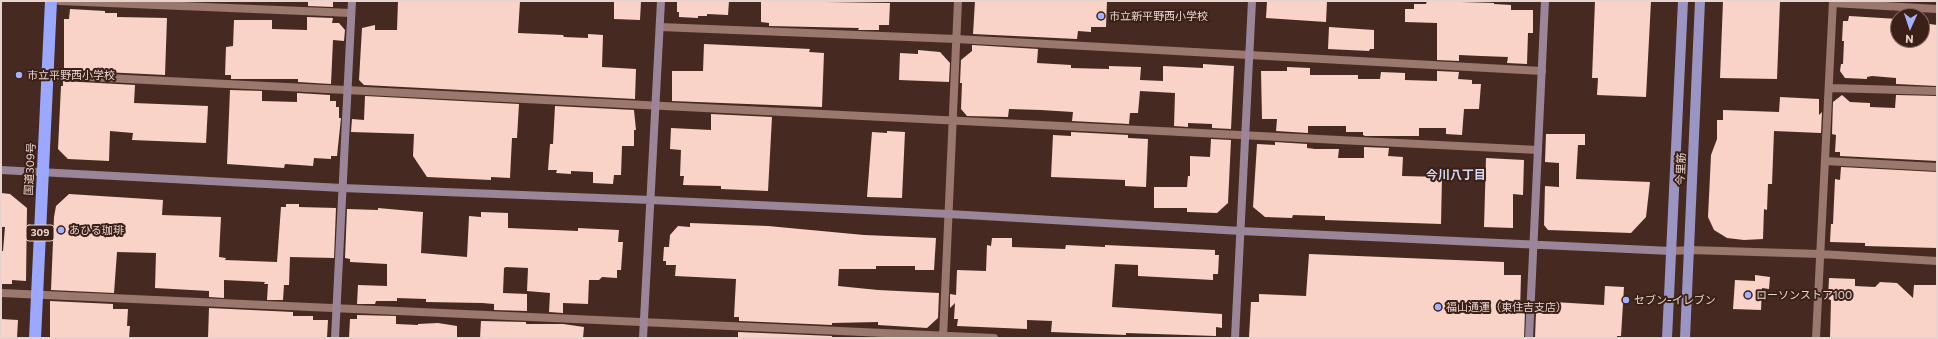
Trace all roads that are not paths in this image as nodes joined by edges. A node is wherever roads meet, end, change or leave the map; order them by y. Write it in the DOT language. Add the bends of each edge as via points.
graph roads {
  1 [pos="52,1"];
  2 [pos="60,1"];
  3 [pos="352,1"];
  4 [pos="661,1"];
  5 [pos="958,1"];
  6 [pos="1252,1"];
  7 [pos="1545,1"];
  8 [pos="1683,1"];
  9 [pos="1700,1"];
  10 [pos="1833,2"];
  11 [pos="1937,9"];
  12 [pos="351,13"];
  13 [pos="660,26"];
  14 [pos="956,39"];
  15 [pos="1249,54"];
  16 [pos="1542,71"];
  17 [pos="48,75"];
  18 [pos="1829,88"];
  19 [pos="347,90"];
  20 [pos="1937,91"];
  21 [pos="656,106"];
  22 [pos="953,120"];
  23 [pos="1246,135"];
  24 [pos="1538,150"];
  25 [pos="1825,161"];
  26 [pos="1937,167"];
  27 [pos="1,170"];
  28 [pos="43,172"];
  29 [pos="342,188"];
  30 [pos="651,200"];
  31 [pos="949,214"];
  32 [pos="1241,231"];
  33 [pos="1533,244"];
  34 [pos="1690,250"];
  35 [pos="1671,251"];
  36 [pos="1820,254"];
  37 [pos="1937,261"];
  38 [pos="1,293"];
  39 [pos="38,295"];
  40 [pos="336,309"];
  41 [pos="644,323"];
  42 [pos="943,337"];
  43 [pos="36,338"];
  44 [pos="335,338"];
  45 [pos="643,338"];
  46 [pos="994,338"];
  47 [pos="1236,338"];
  48 [pos="1529,338"];
  49 [pos="1667,338"];
  50 [pos="1685,338"];
  51 [pos="1816,338"];
  1 -- 17 [label="highway, 国道309号 / 309"];
  2 -- 12 [label="street"];
  3 -- 12 [label="street"];
  4 -- 13 [label="street"];
  5 -- 14 [label="street"];
  6 -- 15 [label="street"];
  7 -- 16 [label="street"];
  8 -- 35 [label="main road, 今里筋"];
  9 -- 34 [label="main road, 今里筋"];
  10 -- 11 [label="street"];
  10 -- 18 [label="street"];
  12 -- 19 [label="street"];
  13 -- 14 [label="street"];
  13 -- 21 [label="street"];
  14 -- 15 [label="street"];
  14 -- 22 [label="street"];
  15 -- 16 [label="street"];
  15 -- 23 [label="street"];
  16 -- 24 [label="street"];
  17 -- 19 [label="street"];
  17 -- 28 [label="highway, 国道309号 / 309"];
  18 -- 20 [label="street"];
  18 -- 25 [label="street"];
  19 -- 21 [label="street"];
  19 -- 29 [label="street"];
  21 -- 22 [label="street"];
  21 -- 30 [label="street"];
  22 -- 23 [label="street"];
  22 -- 31 [label="street"];
  23 -- 24 [label="street"];
  23 -- 32 [label="street"];
  24 -- 33 [label="street"];
  25 -- 26 [label="street"];
  25 -- 36 [label="street"];
  27 -- 28 [label="street"];
  28 -- 29 [label="street"];
  28 -- 39 [label="highway, 国道309号 / 309"];
  29 -- 30 [label="street"];
  29 -- 40 [label="street"];
  30 -- 31 [label="street"];
  30 -- 41 [label="street"];
  31 -- 32 [label="street"];
  31 -- 42 [label="street"];
  32 -- 33 [label="street"];
  32 -- 47 [label="street"];
  33 -- 35 [label="street"];
  33 -- 48 [label="street"];
  34 -- 35 [label="street"];
  34 -- 36 [label="street"];
  34 -- 50 [label="main road, 今里筋"];
  35 -- 49 [label="main road, 今里筋"];
  36 -- 37 [label="street"];
  36 -- 51 [label="street"];
  38 -- 39 [label="street"];
  39 -- 40 [label="street"];
  39 -- 43 [label="highway, 国道309号 / 309"];
  40 -- 41 [label="street"];
  40 -- 44 [label="street"];
  41 -- 42 [label="street"];
  41 -- 45 [label="street"];
  42 -- 46 [label="street"];
}
